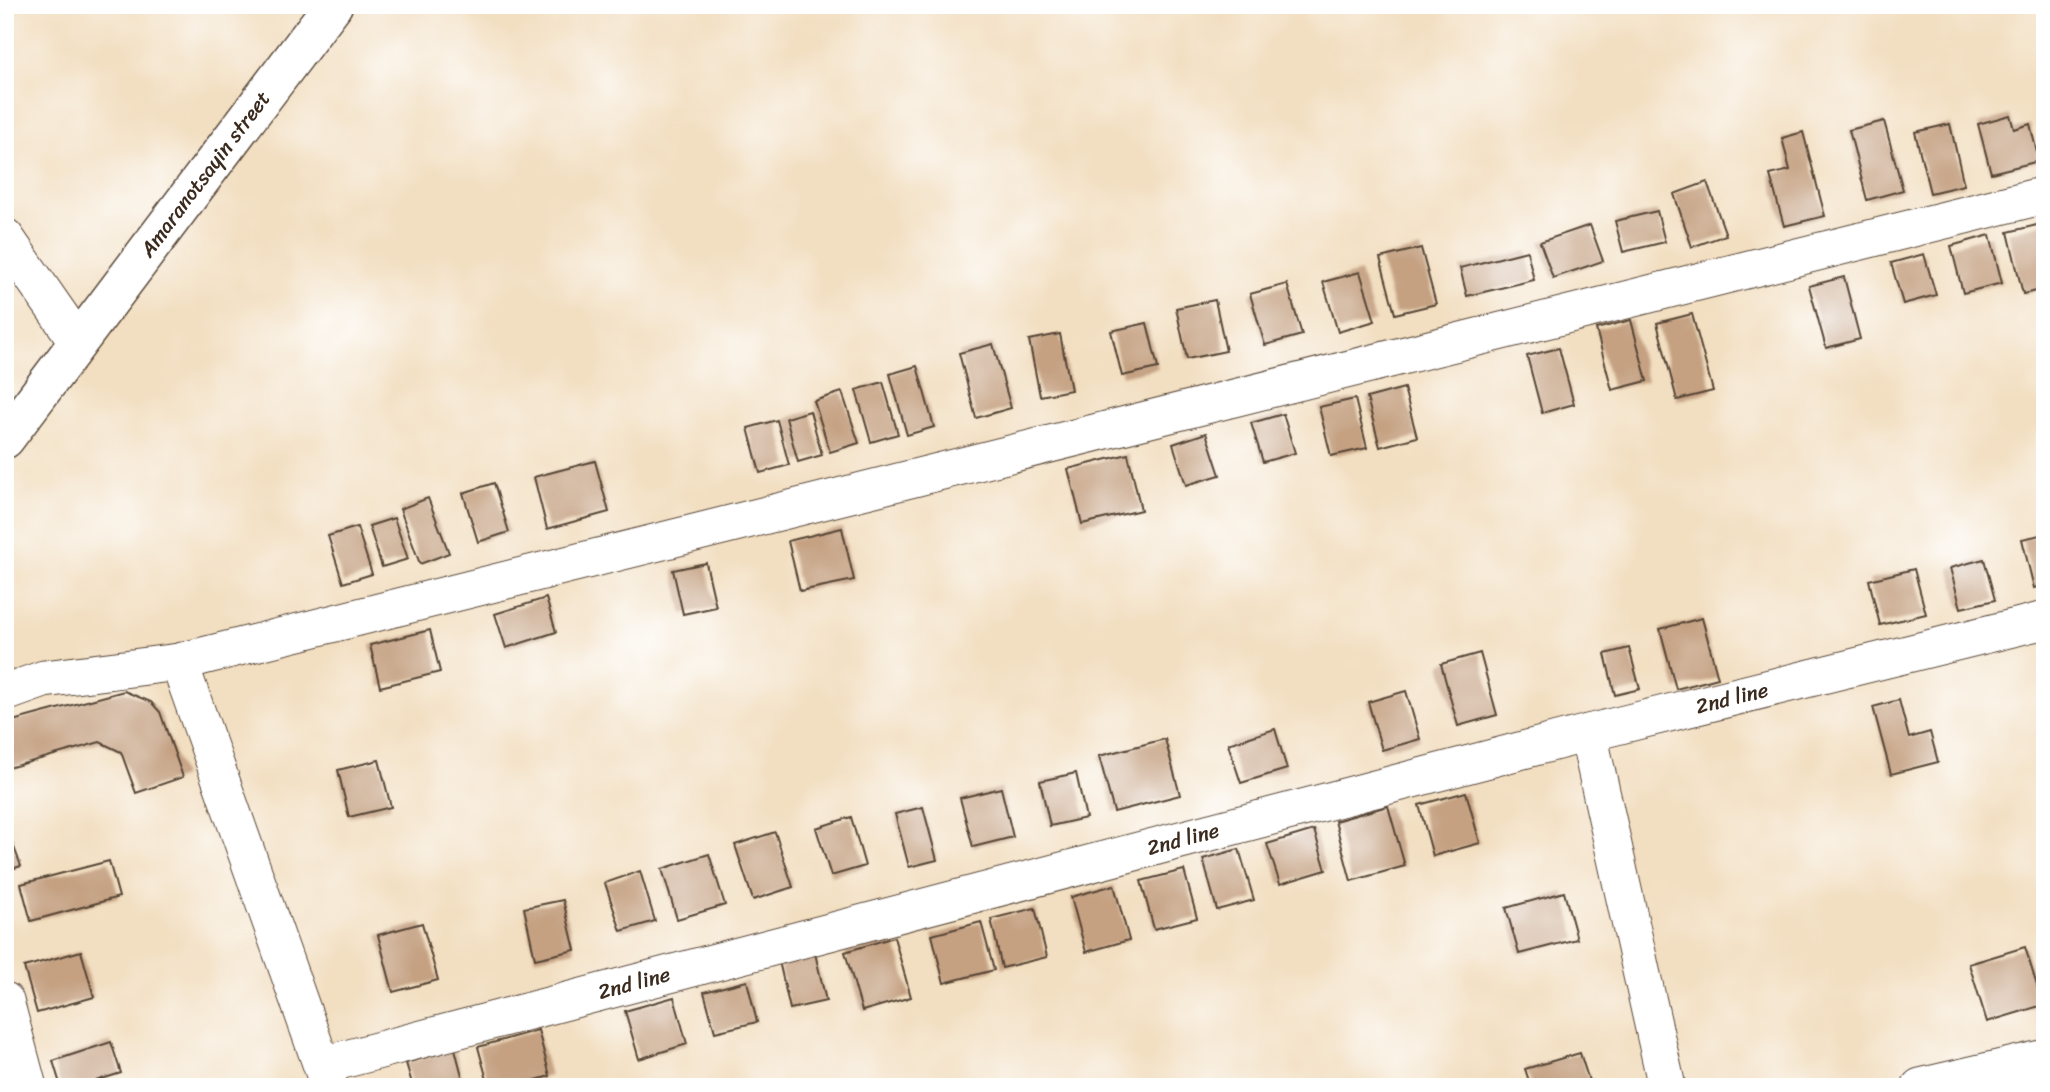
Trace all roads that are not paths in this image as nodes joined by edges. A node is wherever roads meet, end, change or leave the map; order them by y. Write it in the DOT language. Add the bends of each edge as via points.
graph roads {
  1 [pos="333,5"];
  2 [pos="2045,195"];
  3 [pos="5,237"];
  4 [pos="78,342"];
  5 [pos="5,439"];
  6 [pos="2045,621"];
  7 [pos="179,662"];
  8 [pos="5,693"];
  9 [pos="1588,733"];
  10 [pos="5,1002"];
  11 [pos="2045,1058"];
  12 [pos="326,1076"];
  13 [pos="28,1087"];
  14 [pos="1667,1087"];
  15 [pos="1920,1087"];
  1 -- 4 [label="main road, Amaranotsayin street"];
  2 -- 7 [label="street"];
  3 -- 4 [label="street"];
  4 -- 5 [label="main road, Amaranotsayin street"];
  6 -- 9 [label="street, 2nd line"];
  7 -- 8 [label="street" via="44,679"];
  7 -- 12 [label="street"];
  9 -- 12 [label="street, 2nd line"];
  9 -- 14 [label="street"];
  10 -- 13 [label="street"];
  11 -- 15 [label="street"];
}
